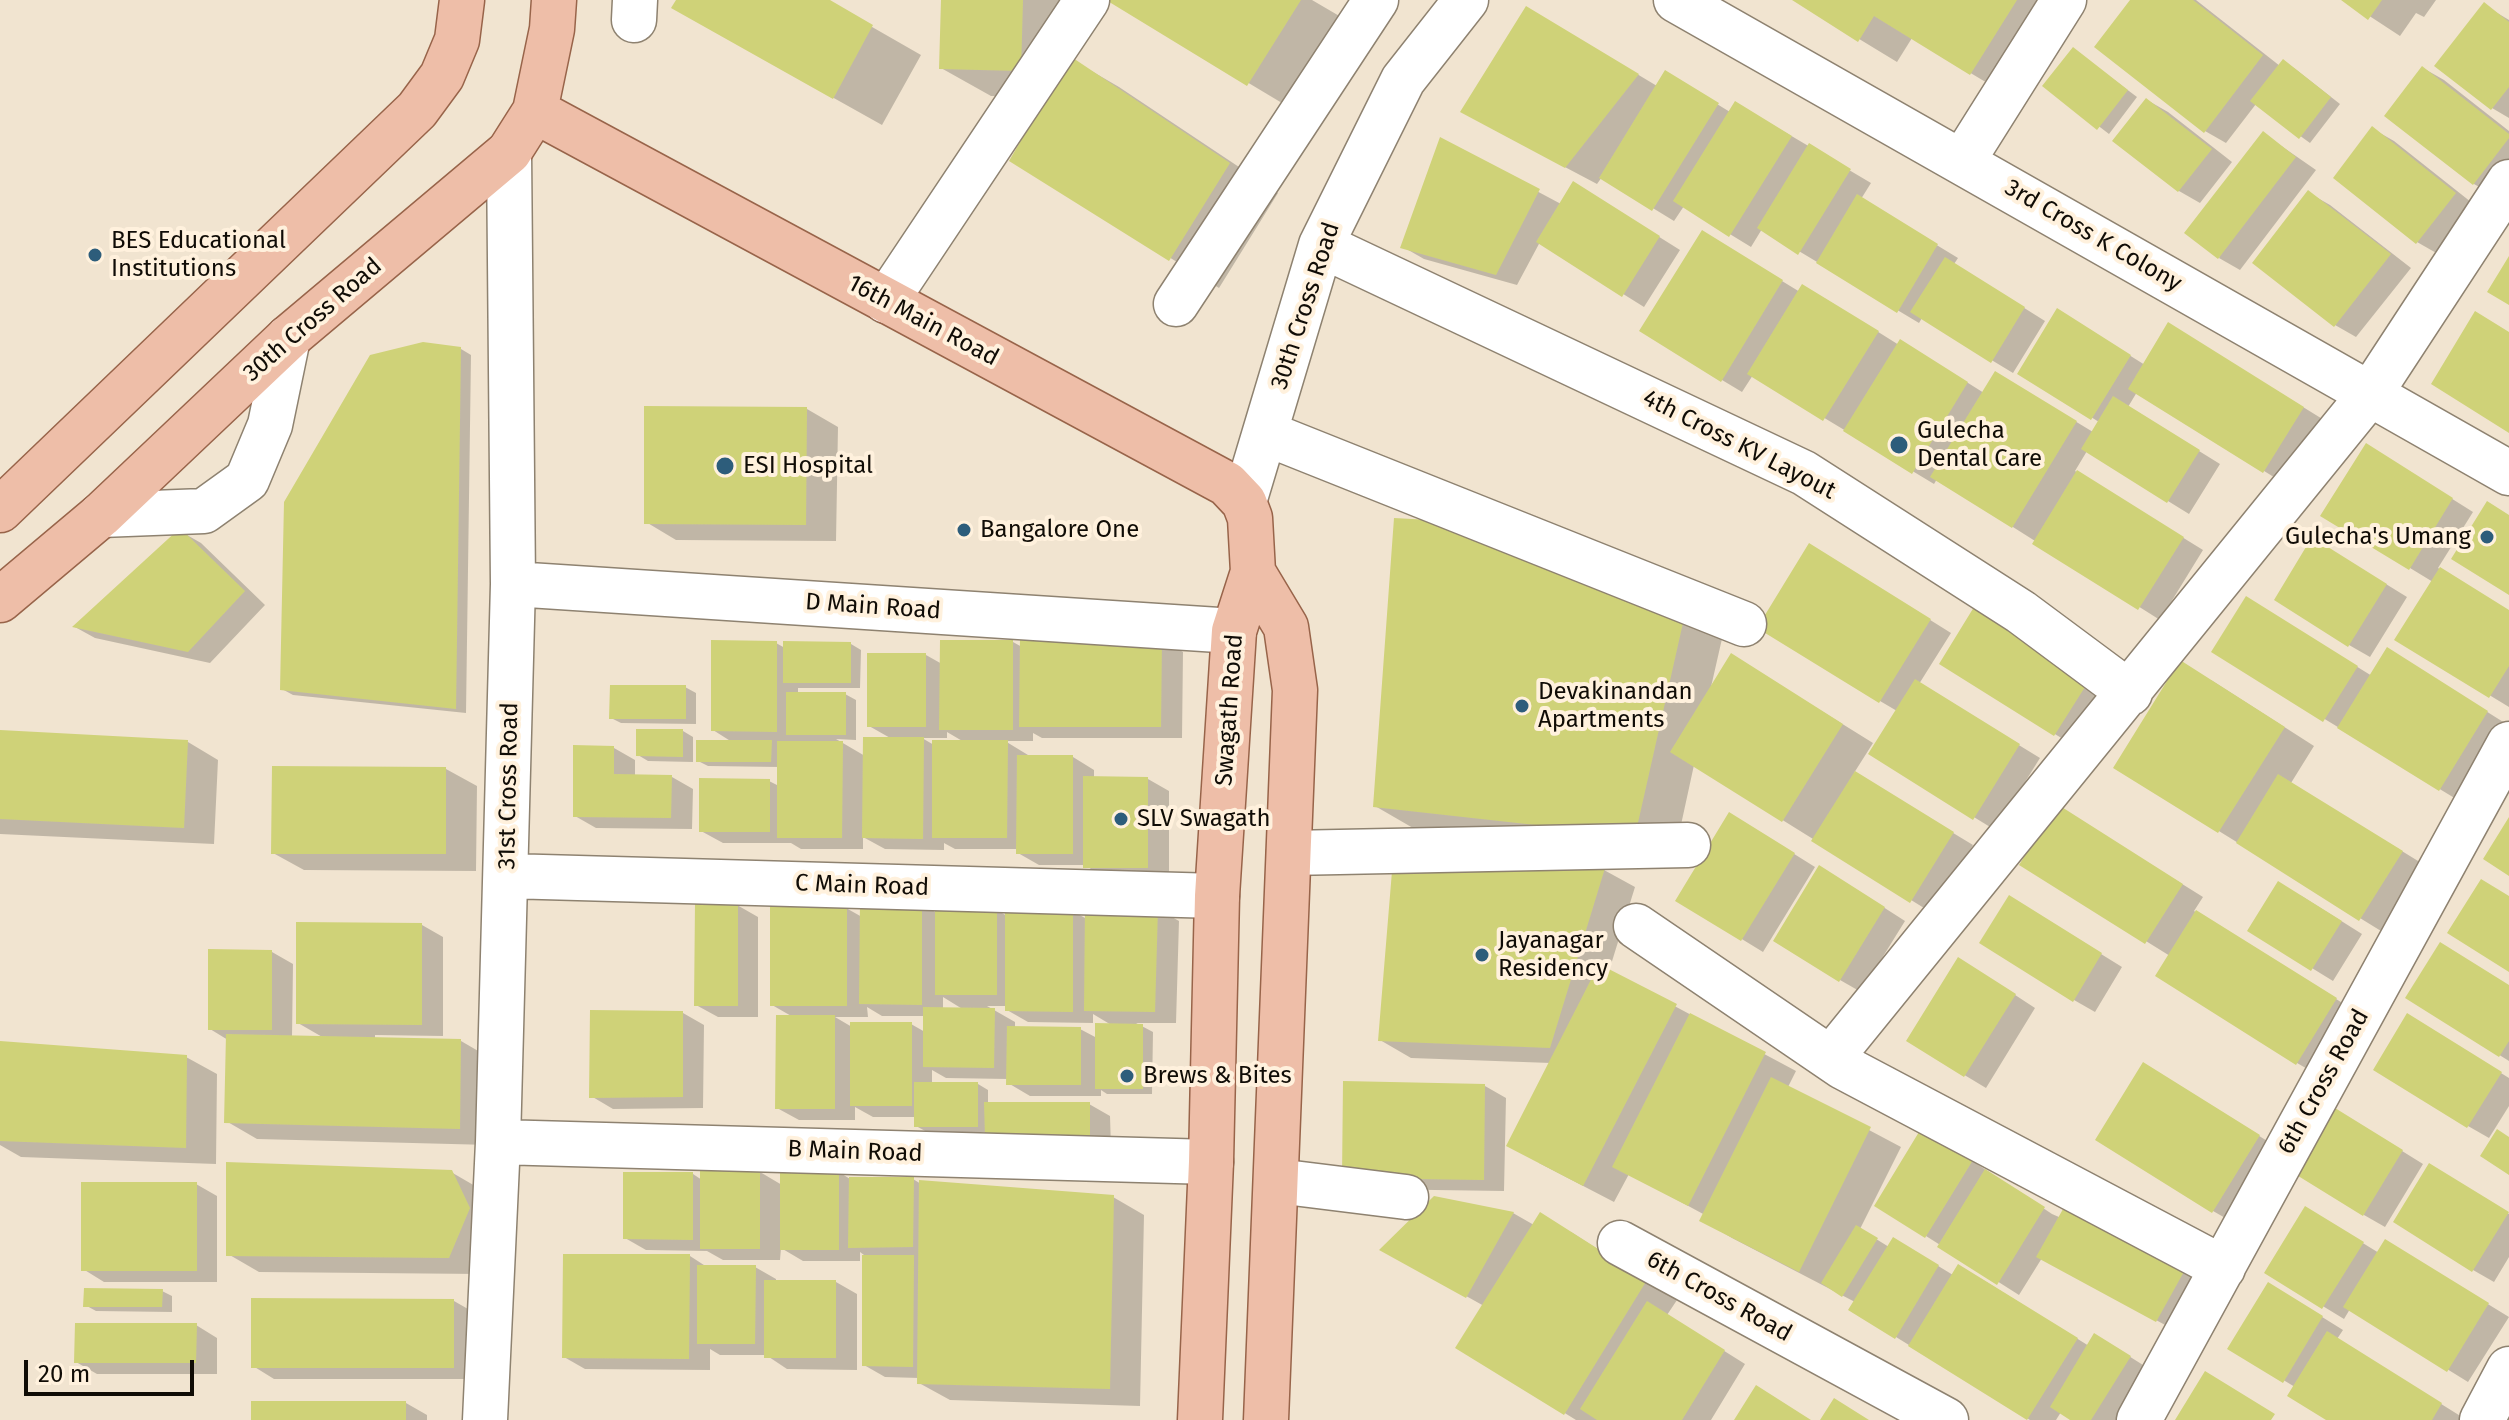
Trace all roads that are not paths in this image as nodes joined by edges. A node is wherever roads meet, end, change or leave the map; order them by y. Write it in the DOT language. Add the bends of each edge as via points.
graph roads {
  1 [pos="462,0"];
  2 [pos="554,0"];
  3 [pos="1087,0"];
  4 [pos="1376,0"];
  5 [pos="1466,0"];
  6 [pos="1676,0"];
  7 [pos="2064,0"];
  8 [pos="535,111"];
  9 [pos="509,152"];
  10 [pos="1962,162"];
  11 [pos="2509,182"];
  12 [pos="1321,245"];
  13 [pos="886,301"];
  14 [pos="1176,304"];
  15 [pos="288,338"];
  16 [pos="2370,394"];
  17 [pos="1265,433"];
  18 [pos="2509,473"];
  19 [pos="1244,502"];
  20 [pos="0,510"];
  21 [pos="101,515"];
  22 [pos="1253,572"];
  23 [pos="513,584"];
  24 [pos="0,600"];
  25 [pos="1744,624"];
  26 [pos="1234,631"];
  27 [pos="2130,693"];
  28 [pos="2509,744"];
  29 [pos="1688,845"];
  30 [pos="1289,853"];
  31 [pos="507,876"];
  32 [pos="1217,896"];
  33 [pos="1636,926"];
  34 [pos="1843,1067"];
  35 [pos="498,1142"];
  36 [pos="1211,1162"];
  37 [pos="1277,1181"];
  38 [pos="1406,1197"];
  39 [pos="1620,1243"];
  40 [pos="2223,1268"];
  41 [pos="2509,1369"];
  42 [pos="485,1420"];
  43 [pos="1200,1420"];
  44 [pos="1266,1420"];
  45 [pos="1946,1420"];
  46 [pos="2139,1420"];
  47 [pos="2482,1420"];
  1 -- 20 [label="main road" via="457,40 442,76 417,110"];
  2 -- 8 [label="main road, 30th Cross Road"];
  3 -- 13 [label="street"];
  4 -- 14 [label="street"];
  5 -- 12 [label="street, 30th Cross Road" via="1403,80"];
  6 -- 10 [label="street, 3rd Cross K Colony"];
  7 -- 10 [label="street"];
  8 -- 9 [label="main road, 30th Cross Road"];
  8 -- 13 [label="main road, 16th Main Road"];
  9 -- 15 [label="main road, 30th Cross Road"];
  9 -- 23 [label="street, 31st Cross Road"];
  10 -- 16 [label="street, 3rd Cross K Colony"];
  11 -- 16 [label="street"];
  12 -- 17 [label="street, 30th Cross Road"];
  12 -- 27 [label="street, 4th Cross KV Layout" via="1804,473 2021,612"];
  13 -- 19 [label="main road, 16th Main Road" via="1227,484"];
  15 -- 21 [label="main road, 30th Cross Road"];
  15 -- 21 [label="street" via="270,425 247,480 204,511"];
  16 -- 18 [label="street, 3rd Cross K Colony"];
  16 -- 27 [label="street"];
  17 -- 19 [label="street, 30th Cross Road"];
  17 -- 25 [label="street"];
  19 -- 22 [label="main road"];
  21 -- 24 [label="main road, 30th Cross Road"];
  22 -- 26 [label="main road, Swagath Road"];
  22 -- 30 [label="main road, Swagath Road" via="1286,627 1293,674"];
  23 -- 26 [label="street, D Main Road"];
  23 -- 31 [label="street, 31st Cross Road"];
  26 -- 32 [label="main road, Swagath Road"];
  27 -- 34 [label="street" via="1839,1048"];
  28 -- 40 [label="street, 6th Cross Road"];
  29 -- 30 [label="street"];
  30 -- 37 [label="main road, Swagath Road"];
  31 -- 32 [label="street, C Main Road"];
  31 -- 35 [label="street, 31st Cross Road"];
  32 -- 36 [label="main road, Swagath Road"];
  33 -- 34 [label="street"];
  34 -- 40 [label="street"];
  35 -- 36 [label="street, B Main Road"];
  35 -- 42 [label="street, 31st Cross Road"];
  36 -- 43 [label="main road, Swagath Road"];
  37 -- 38 [label="street"];
  37 -- 44 [label="main road, Swagath Road"];
  39 -- 45 [label="street, 6th Cross Road"];
  40 -- 46 [label="street, 6th Cross Road"];
  41 -- 47 [label="street"];
}
